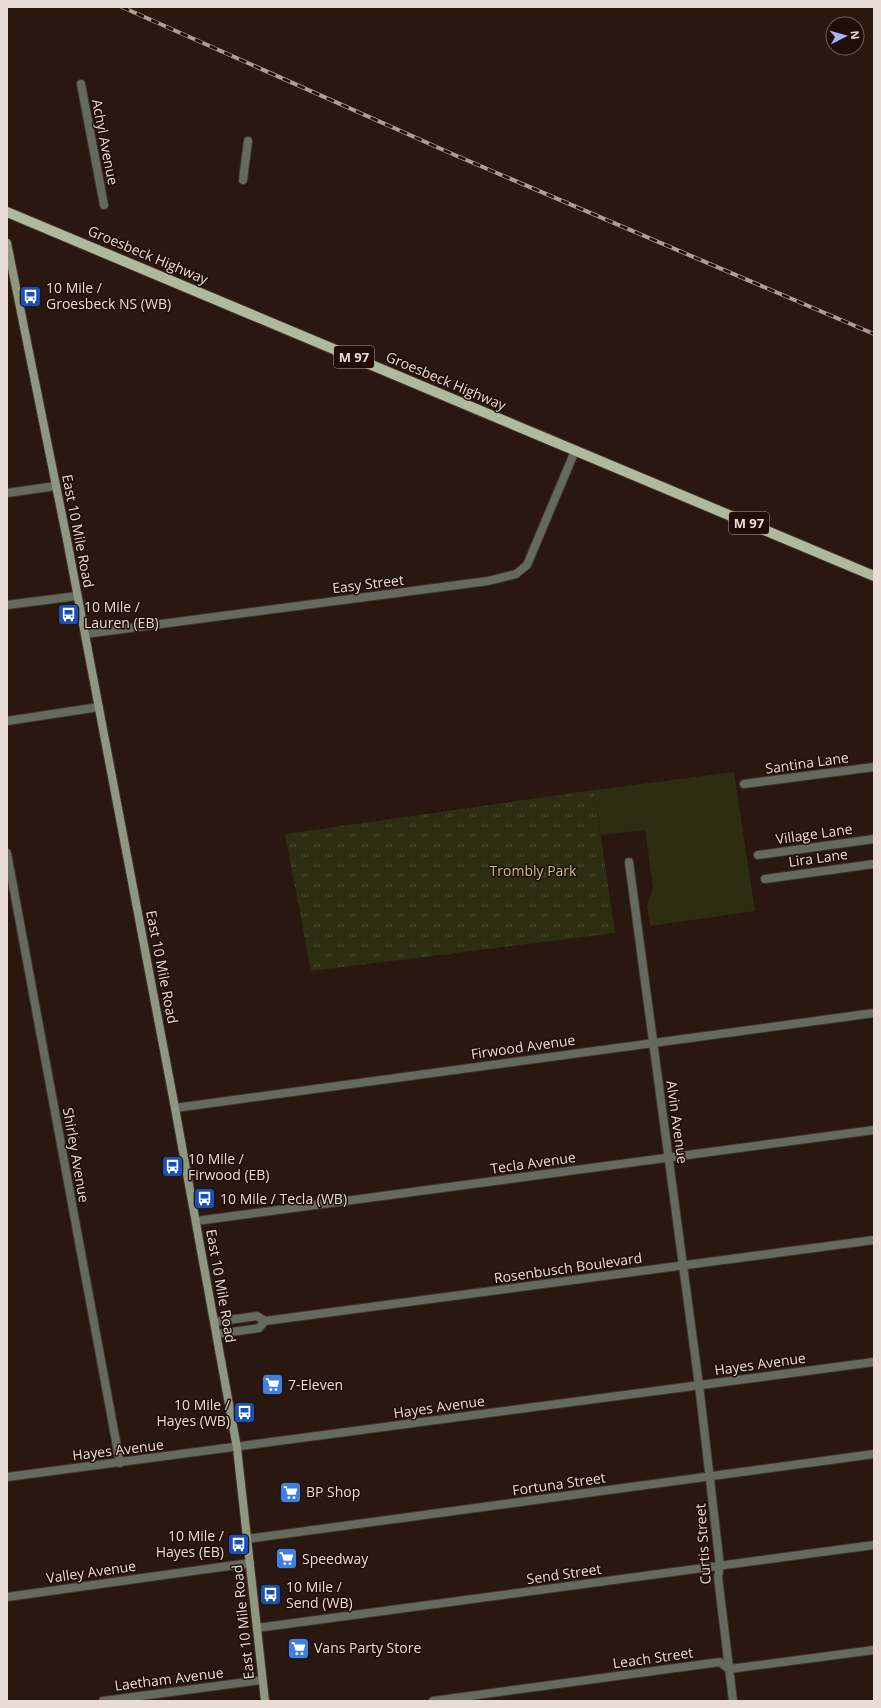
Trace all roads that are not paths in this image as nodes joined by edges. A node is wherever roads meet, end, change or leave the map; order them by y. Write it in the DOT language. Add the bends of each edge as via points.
graph roads {
  1 [pos="81,84"];
  2 [pos="248,142"];
  3 [pos="243,180"];
  4 [pos="104,205"];
  5 [pos="7,212"];
  6 [pos="7,243"];
  7 [pos="575,450"];
  8 [pos="56,486"];
  9 [pos="7,493"];
  10 [pos="874,576"];
  11 [pos="77,596"];
  12 [pos="7,605"];
  13 [pos="85,634"];
  14 [pos="99,708"];
  15 [pos="7,721"];
  16 [pos="874,767"];
  17 [pos="744,784"];
  18 [pos="874,839"];
  19 [pos="7,853"];
  20 [pos="758,855"];
  21 [pos="629,862"];
  22 [pos="874,864"];
  23 [pos="765,879"];
  24 [pos="874,1013"];
  25 [pos="653,1042"];
  26 [pos="175,1108"];
  27 [pos="874,1130"];
  28 [pos="668,1158"];
  29 [pos="196,1221"];
  30 [pos="874,1240"];
  31 [pos="683,1266"];
  32 [pos="265,1321"];
  33 [pos="215,1322"];
  34 [pos="217,1334"];
  35 [pos="874,1362"];
  36 [pos="700,1385"];
  37 [pos="237,1448"];
  38 [pos="874,1454"];
  39 [pos="120,1463"];
  40 [pos="710,1476"];
  41 [pos="7,1477"];
  42 [pos="248,1539"];
  43 [pos="874,1545"];
  44 [pos="250,1564"];
  45 [pos="720,1566"];
  46 [pos="7,1597"];
  47 [pos="257,1628"];
  48 [pos="874,1650"];
  49 [pos="729,1670"];
  50 [pos="262,1680"];
  51 [pos="103,1701"];
  52 [pos="265,1701"];
  53 [pos="433,1701"];
  54 [pos="733,1701"];
  1 -- 4 [label="street, Achyl Avenue"];
  2 -- 3 [label="street"];
  5 -- 7 [label="main road, Groesbeck Highway / M 97"];
  6 -- 8 [label="main road, East 10 Mile Road"];
  7 -- 10 [label="main road, Groesbeck Highway / M 97"];
  7 -- 13 [label="street, Easy Street" via="527,565 516,574 488,581 397,594"];
  8 -- 9 [label="street"];
  8 -- 11 [label="main road, East 10 Mile Road"];
  11 -- 12 [label="street"];
  11 -- 13 [label="main road, East 10 Mile Road"];
  13 -- 14 [label="main road, East 10 Mile Road"];
  14 -- 15 [label="street"];
  14 -- 26 [label="main road, East 10 Mile Road"];
  16 -- 17 [label="street, Santina Lane"];
  18 -- 20 [label="street, Village Lane"];
  19 -- 39 [label="street, Shirley Avenue"];
  21 -- 25 [label="street, Alvin Avenue"];
  22 -- 23 [label="street, Lira Lane"];
  24 -- 25 [label="street, Firwood Avenue"];
  25 -- 26 [label="street, Firwood Avenue"];
  25 -- 28 [label="street, Alvin Avenue"];
  26 -- 29 [label="main road, East 10 Mile Road"];
  27 -- 28 [label="street, Tecla Avenue"];
  28 -- 29 [label="street, Tecla Avenue"];
  28 -- 31 [label="street, Alvin Avenue"];
  29 -- 33 [label="main road, East 10 Mile Road"];
  30 -- 31 [label="street, Rosenbusch Boulevard"];
  31 -- 32 [label="street, Rosenbusch Boulevard"];
  31 -- 36 [label="street, Alvin Avenue"];
  32 -- 33 [label="street, Rosenbusch Boulevard" via="257,1316"];
  32 -- 34 [label="street, Rosenbusch Boulevard" via="259,1328"];
  33 -- 34 [label="main road, East 10 Mile Road"];
  34 -- 37 [label="main road, East 10 Mile Road"];
  35 -- 36 [label="street, Hayes Avenue"];
  36 -- 37 [label="street, Hayes Avenue"];
  36 -- 40 [label="street, Curtis Street"];
  37 -- 39 [label="street, Hayes Avenue"];
  37 -- 42 [label="main road, East 10 Mile Road"];
  38 -- 40 [label="street, Fortuna Street"];
  39 -- 41 [label="street, Hayes Avenue"];
  40 -- 42 [label="street, Fortuna Street"];
  40 -- 45 [label="street, Curtis Street"];
  42 -- 44 [label="main road, East 10 Mile Road"];
  43 -- 45 [label="street, Send Street"];
  44 -- 46 [label="street, Valley Avenue"];
  44 -- 47 [label="main road, East 10 Mile Road"];
  45 -- 47 [label="street, Send Street"];
  45 -- 49 [label="street, Curtis Street" via="718,1577"];
  47 -- 50 [label="main road, East 10 Mile Road"];
  48 -- 49 [label="street"];
  49 -- 53 [label="street, Leach Street" via="720,1662"];
  49 -- 54 [label="street, Curtis Street"];
  50 -- 51 [label="street, Laetham Avenue"];
  50 -- 52 [label="main road, East 10 Mile Road"];
}
